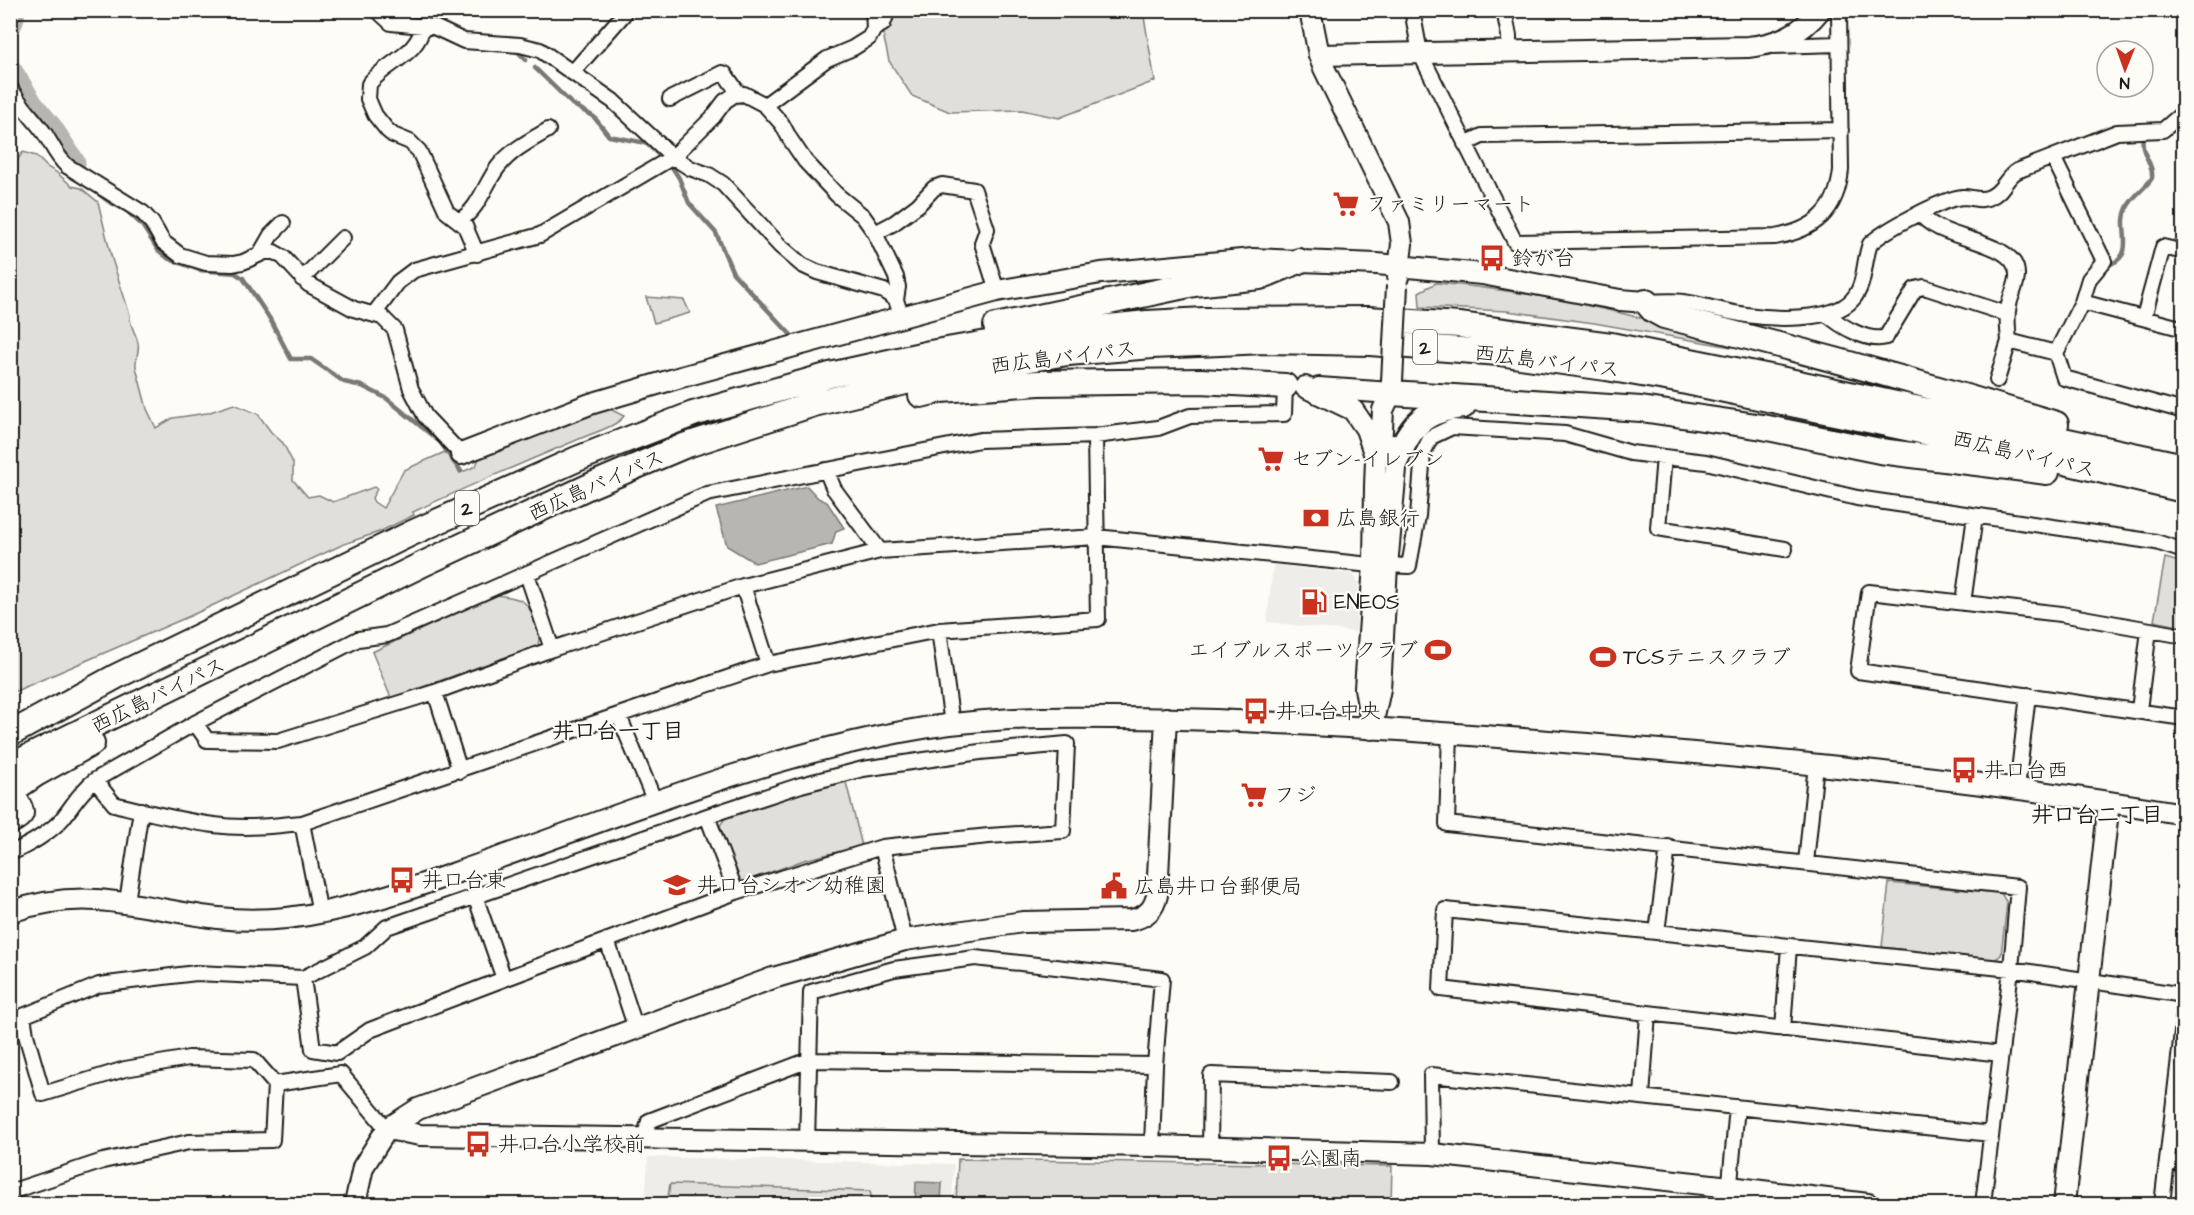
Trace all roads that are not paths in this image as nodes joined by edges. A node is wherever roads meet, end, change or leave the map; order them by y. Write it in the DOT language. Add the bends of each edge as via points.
graph roads {
  1 [pos="377,10"];
  2 [pos="622,10"];
  3 [pos="873,10"];
  4 [pos="888,10"];
  5 [pos="1310,10"];
  6 [pos="1412,10"];
  7 [pos="1504,10"];
  8 [pos="1820,10"];
  9 [pos="1839,10"];
  10 [pos="423,25"];
  11 [pos="874,29"];
  12 [pos="1839,44"];
  13 [pos="1748,47"];
  14 [pos="1509,51"];
  15 [pos="1420,53"];
  16 [pos="1319,55"];
  17 [pos="573,72"];
  18 [pos="10,87"];
  19 [pos="739,94"];
  20 [pos="670,99"];
  21 [pos="765,105"];
  22 [pos="2184,112"];
  23 [pos="548,130"];
  24 [pos="1841,130"];
  25 [pos="1465,144"];
  26 [pos="2053,158"];
  27 [pos="668,160"];
  28 [pos="1920,213"];
  29 [pos="460,220"];
  30 [pos="283,223"];
  31 [pos="875,233"];
  32 [pos="343,238"];
  33 [pos="2184,252"];
  34 [pos="260,254"];
  35 [pos="477,254"];
  36 [pos="1299,261"];
  37 [pos="1398,276"];
  38 [pos="302,279"];
  39 [pos="997,291"];
  40 [pos="1646,302"];
  41 [pos="2082,302"];
  42 [pos="899,308"];
  43 [pos="374,314"];
  44 [pos="1827,314"];
  45 [pos="2007,314"];
  46 [pos="2144,317"];
  47 [pos="2184,328"];
  48 [pos="2009,341"];
  49 [pos="2056,353"];
  50 [pos="830,375"];
  51 [pos="1997,380"];
  52 [pos="1295,387"];
  53 [pos="1391,387"];
  54 [pos="1513,401"];
  55 [pos="2184,411"];
  56 [pos="1095,436"];
  57 [pos="684,446"];
  58 [pos="461,454"];
  59 [pos="1664,457"];
  60 [pos="1387,458"];
  61 [pos="2182,466"];
  62 [pos="826,470"];
  63 [pos="2174,488"];
  64 [pos="1976,516"];
  65 [pos="1096,537"];
  66 [pos="1785,549"];
  67 [pos="880,551"];
  68 [pos="2184,551"];
  69 [pos="1380,565"];
  70 [pos="527,574"];
  71 [pos="743,586"];
  72 [pos="1963,603"];
  73 [pos="939,630"];
  74 [pos="2149,630"];
  75 [pos="2184,636"];
  76 [pos="552,650"];
  77 [pos="243,653"];
  78 [pos="768,664"];
  79 [pos="117,676"];
  80 [pos="435,692"];
  81 [pos="2028,695"];
  82 [pos="2139,710"];
  83 [pos="618,716"];
  84 [pos="10,717"];
  85 [pos="1166,718"];
  86 [pos="2184,718"];
  87 [pos="195,723"];
  88 [pos="952,724"];
  89 [pos="1372,729"];
  90 [pos="1450,733"];
  91 [pos="10,734"];
  92 [pos="1816,764"];
  93 [pos="10,766"];
  94 [pos="460,771"];
  95 [pos="95,780"];
  96 [pos="2017,788"];
  97 [pos="15,795"];
  98 [pos="655,802"];
  99 [pos="2109,802"];
  100 [pos="141,810"];
  101 [pos="2184,814"];
  102 [pos="707,816"];
  103 [pos="302,824"];
  104 [pos="10,827"];
  105 [pos="882,847"];
  106 [pos="1668,847"];
  107 [pos="10,853"];
  108 [pos="1806,863"];
  109 [pos="736,892"];
  110 [pos="475,896"];
  111 [pos="128,902"];
  112 [pos="10,912"];
  113 [pos="320,913"];
  114 [pos="1657,932"];
  115 [pos="607,940"];
  116 [pos="905,940"];
  117 [pos="1789,946"];
  118 [pos="2011,969"];
  119 [pos="303,978"];
  120 [pos="504,979"];
  121 [pos="2090,980"];
  122 [pos="2184,995"];
  123 [pos="1648,1014"];
  124 [pos="2184,1015"];
  125 [pos="636,1029"];
  126 [pos="1783,1029"];
  127 [pos="2001,1054"];
  128 [pos="809,1060"];
  129 [pos="1155,1065"];
  130 [pos="2180,1079"];
  131 [pos="1392,1082"];
  132 [pos="274,1084"];
  133 [pos="1642,1096"];
  134 [pos="1737,1107"];
  135 [pos="387,1129"];
  136 [pos="1991,1134"];
  137 [pos="644,1139"];
  138 [pos="807,1142"];
  139 [pos="1152,1146"];
  140 [pos="1209,1148"];
  141 [pos="1432,1154"];
  142 [pos="2168,1162"];
  143 [pos="2184,1164"];
  144 [pos="10,1192"];
  145 [pos="1729,1196"];
  146 [pos="355,1204"];
  147 [pos="1868,1204"];
  148 [pos="1983,1204"];
  149 [pos="2064,1204"];
  150 [pos="2162,1204"];
  1 -- 10 [label="street" via="391,22"];
  2 -- 17 [label="street" via="623,15"];
  3 -- 11 [label="street"];
  4 -- 11 [label="street" via="884,24"];
  5 -- 16 [label="street"];
  6 -- 15 [label="street"];
  7 -- 14 [label="street"];
  8 -- 13 [label="street" via="1811,22 1786,38"];
  9 -- 12 [label="street"];
  10 -- 17 [label="street" via="464,41 531,47"];
  10 -- 29 [label="street" via="416,45 369,84 368,99 387,130 414,144 447,212"];
  11 -- 21 [label="street" via="862,43 827,59"];
  12 -- 13 [label="street"];
  12 -- 24 [label="street"];
  13 -- 14 [label="street"];
  14 -- 15 [label="street"];
  15 -- 16 [label="street"];
  15 -- 25 [label="street"];
  16 -- 37 [label="street" via="1398,217 1402,235"];
  17 -- 27 [label="street" via="613,101"];
  18 -- 34 [label="street" via="60,160 143,213 170,249 192,260 221,265 243,262"];
  19 -- 20 [label="street" via="722,73"];
  19 -- 21 [label="street"];
  19 -- 27 [label="street" via="725,100 713,117"];
  21 -- 31 [label="street" via="805,161 863,216"];
  22 -- 26 [label="street" via="2163,130 2117,132"];
  23 -- 29 [label="street" via="499,165 469,214"];
  24 -- 25 [label="street" via="1482,136"];
  24 -- 25 [label="street" via="1840,183 1829,208 1809,226 1775,237 1515,242"];
  26 -- 28 [label="street" via="2012,174 1994,196 1977,200 1958,198"];
  26 -- 41 [label="street" via="2104,261 2089,279"];
  27 -- 35 [label="street" via="540,236"];
  27 -- 42 [label="street" via="723,184 802,265 884,291"];
  28 -- 44 [label="street" via="1870,244 1857,293 1848,304"];
  28 -- 45 [label="street" via="1924,220 1944,231 1998,249 2012,259 2018,273"];
  29 -- 35 [label="street"];
  30 -- 34 [label="street"];
  31 -- 39 [label="street" via="894,224 934,188 942,185 974,190 987,229 982,243"];
  31 -- 42 [label="street" via="896,277"];
  32 -- 38 [label="street"];
  33 -- 46 [label="street" via="2163,247"];
  34 -- 38 [label="street" via="279,254"];
  35 -- 43 [label="street" via="414,270 398,282"];
  36 -- 37 [label="street" via="1377,264"];
  36 -- 39 [label="street" via="1253,259 1158,266"];
  36 -- 50 [label="highway" via="1260,277 1194,284 948,336"];
  37 -- 40 [label="street" via="1482,274"];
  37 -- 53 [label="street, bridge"];
  38 -- 43 [label="street" via="354,309"];
  39 -- 42 [label="street"];
  40 -- 44 [label="street" via="1680,301 1757,317"];
  40 -- 61 [label="highway" via="1664,316 1944,389"];
  41 -- 46 [label="street"];
  41 -- 49 [label="street"];
  42 -- 58 [label="street" via="554,417"];
  43 -- 58 [label="street" via="395,330 411,389 425,416"];
  44 -- 45 [label="street" via="1840,326 1879,339 1886,337 1915,289 1924,287"];
  45 -- 48 [label="street"];
  46 -- 47 [label="street"];
  48 -- 49 [label="street"];
  48 -- 51 [label="street"];
  49 -- 55 [label="street" via="2064,378"];
  50 -- 61 [label="highway, 西広島バイパス / 2" via="1033,335 1147,323 1356,319 1459,325 1611,345"];
  50 -- 79 [label="highway, 西広島バイパス / 2" via="693,414 577,459 412,533"];
  52 -- 53 [label="street"];
  52 -- 56 [label="street" via="1284,414 1190,416 1158,428"];
  52 -- 57 [label="highway" via="1202,381 1039,383 941,390"];
  52 -- 60 [label="street" via="1353,410"];
  53 -- 54 [label="highway"];
  53 -- 60 [label="street" via="1396,410 1394,446"];
  54 -- 60 [label="highway" via="1431,412 1413,426"];
  54 -- 63 [label="highway" via="1641,409 1880,450"];
  56 -- 62 [label="street" via="980,440"];
  56 -- 65 [label="street"];
  57 -- 63 [label="highway, 西広島バイパス / 2" via="814,404 968,369 1057,355 1265,341 1370,343 1499,353 1677,380"];
  57 -- 77 [label="highway, 西広島バイパス / 2" via="434,559"];
  59 -- 64 [label="street" via="1706,462 1857,498"];
  59 -- 66 [label="street" via="1658,528"];
  59 -- 69 [label="street" via="1631,453 1565,434 1452,428 1431,437 1423,453 1409,566"];
  60 -- 69 [label="street"];
  62 -- 67 [label="street" via="834,489"];
  62 -- 70 [label="street" via="707,494"];
  64 -- 68 [label="street" via="2156,542"];
  64 -- 72 [label="street"];
  65 -- 67 [label="street"];
  65 -- 69 [label="street"];
  65 -- 73 [label="street" via="1098,619"];
  67 -- 71 [label="street"];
  69 -- 89 [label="street" via="1365,688"];
  70 -- 76 [label="street"];
  70 -- 87 [label="street" via="387,635 358,639"];
  71 -- 76 [label="street"];
  71 -- 78 [label="street"];
  72 -- 74 [label="street" via="2061,614"];
  72 -- 81 [label="street" via="1869,592 1858,671"];
  73 -- 78 [label="street"];
  73 -- 88 [label="street"];
  74 -- 75 [label="street"];
  74 -- 82 [label="street"];
  76 -- 80 [label="street"];
  77 -- 93 [label="highway, 西広島バイパス / 2"];
  77 -- 97 [label="highway" via="160,706 36,774"];
  78 -- 83 [label="street"];
  79 -- 84 [label="highway" via="80,686"];
  79 -- 91 [label="highway, 西広島バイパス / 2"];
  80 -- 87 [label="street" via="278,741 207,740"];
  80 -- 94 [label="street"];
  81 -- 82 [label="street"];
  81 -- 96 [label="street"];
  82 -- 86 [label="street"];
  83 -- 94 [label="street"];
  83 -- 98 [label="street"];
  85 -- 88 [label="street" via="1015,717"];
  85 -- 89 [label="street"];
  85 -- 116 [label="street" via="1157,895 1150,912 1131,920 1023,922"];
  87 -- 95 [label="street"];
  88 -- 98 [label="street" via="819,748"];
  89 -- 90 [label="street"];
  90 -- 92 [label="street"];
  90 -- 106 [label="street" via="1448,824"];
  92 -- 96 [label="street"];
  92 -- 108 [label="street"];
  94 -- 103 [label="street"];
  95 -- 100 [label="street" via="114,804"];
  95 -- 107 [label="street" via="81,791 60,821"];
  96 -- 99 [label="street"];
  97 -- 104 [label="street" via="27,812 25,818"];
  98 -- 113 [label="street" via="371,902"];
  99 -- 101 [label="street"];
  99 -- 121 [label="street"];
  100 -- 103 [label="street" via="214,825 254,828"];
  100 -- 111 [label="street"];
  102 -- 105 [label="street" via="863,769 1066,744 1063,831"];
  102 -- 109 [label="street"];
  102 -- 110 [label="street"];
  103 -- 113 [label="street"];
  105 -- 109 [label="street"];
  105 -- 116 [label="street"];
  106 -- 108 [label="street"];
  106 -- 114 [label="street"];
  108 -- 118 [label="street" via="2018,887"];
  109 -- 115 [label="street"];
  110 -- 119 [label="street" via="387,927 365,947"];
  110 -- 120 [label="street"];
  111 -- 112 [label="street" via="83,898 46,902"];
  111 -- 113 [label="street" via="218,918 262,920"];
  114 -- 117 [label="street"];
  114 -- 123 [label="street" via="1445,910 1441,989"];
  115 -- 120 [label="street"];
  115 -- 125 [label="street"];
  116 -- 125 [label="street" via="773,978"];
  117 -- 118 [label="street"];
  117 -- 126 [label="street"];
  118 -- 121 [label="street"];
  118 -- 127 [label="street"];
  119 -- 120 [label="street" via="313,1049 337,1053 370,1030"];
  119 -- 132 [label="street" via="196,973 99,985 23,1016 44,1094 124,1069 189,1058 254,1060"];
  121 -- 122 [label="street"];
  121 -- 149 [label="street"];
  123 -- 126 [label="street"];
  123 -- 133 [label="street"];
  124 -- 130 [label="street"];
  125 -- 135 [label="street" via="418,1109"];
  126 -- 127 [label="street"];
  127 -- 136 [label="street"];
  128 -- 129 [label="street"];
  128 -- 129 [label="street" via="812,992 894,969 975,958 1161,979"];
  128 -- 137 [label="street" via="649,1121"];
  128 -- 138 [label="street"];
  129 -- 139 [label="street"];
  130 -- 142 [label="street"];
  131 -- 140 [label="street" via="1211,1075"];
  132 -- 135 [label="street" via="341,1074"];
  132 -- 144 [label="street" via="272,1140 189,1142 103,1161"];
  133 -- 134 [label="street"];
  133 -- 141 [label="street" via="1431,1075"];
  134 -- 136 [label="street"];
  134 -- 145 [label="street"];
  135 -- 137 [label="street" via="420,1135"];
  135 -- 146 [label="street" via="363,1167"];
  136 -- 148 [label="street"];
  137 -- 138 [label="street"];
  138 -- 139 [label="street"];
  139 -- 140 [label="street"];
  140 -- 141 [label="street"];
  141 -- 145 [label="street"];
  142 -- 143 [label="street"];
  142 -- 150 [label="street"];
  145 -- 147 [label="street"];
}
